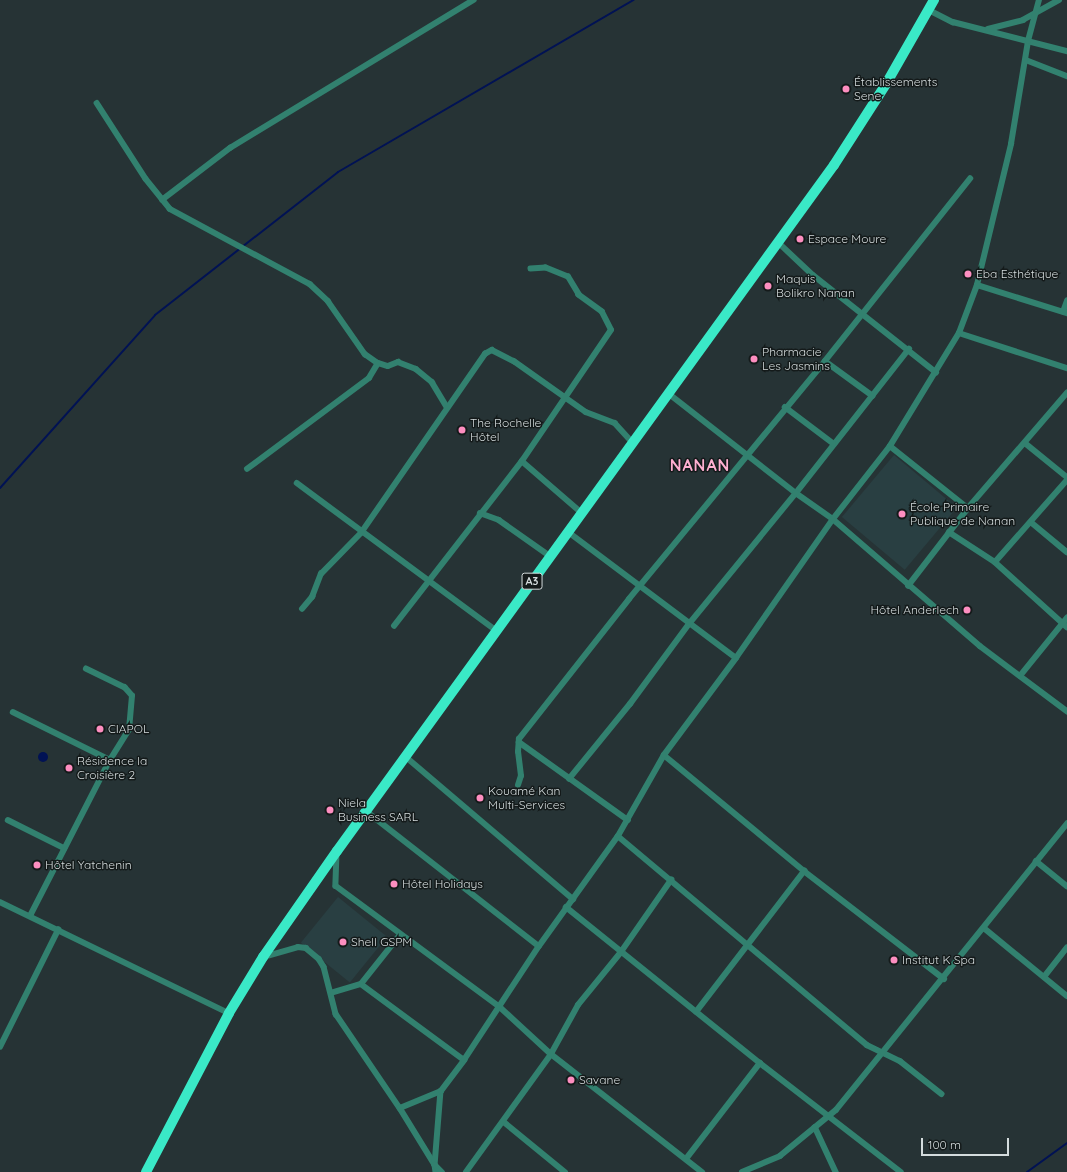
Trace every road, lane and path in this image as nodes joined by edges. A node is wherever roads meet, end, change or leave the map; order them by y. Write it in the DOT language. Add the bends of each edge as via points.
graph roads {
  1 [pos="473,0"];
  2 [pos="934,0"];
  3 [pos="1039,0"];
  4 [pos="1059,0"];
  5 [pos="929,10"];
  6 [pos="1035,14"];
  7 [pos="986,30"];
  8 [pos="1028,41"];
  9 [pos="1067,51"];
  10 [pos="1026,60"];
  11 [pos="1067,76"];
  12 [pos="97,103"];
  13 [pos="970,179"];
  14 [pos="162,200"];
  15 [pos="779,243"];
  16 [pos="532,269"];
  17 [pos="977,285"];
  18 [pos="1067,301"];
  19 [pos="1065,313"];
  20 [pos="862,314"];
  21 [pos="959,333"];
  22 [pos="908,349"];
  23 [pos="825,361"];
  24 [pos="378,363"];
  25 [pos="1067,368"];
  26 [pos="936,372"];
  27 [pos="1067,393"];
  28 [pos="668,394"];
  29 [pos="565,396"];
  30 [pos="872,396"];
  31 [pos="447,407"];
  32 [pos="785,407"];
  33 [pos="632,442"];
  34 [pos="1025,443"];
  35 [pos="834,444"];
  36 [pos="890,446"];
  37 [pos="746,455"];
  38 [pos="522,461"];
  39 [pos="247,469"];
  40 [pos="1067,478"];
  41 [pos="297,483"];
  42 [pos="796,493"];
  43 [pos="968,508"];
  44 [pos="480,513"];
  45 [pos="582,513"];
  46 [pos="833,519"];
  47 [pos="1031,522"];
  48 [pos="567,531"];
  49 [pos="361,532"];
  50 [pos="949,532"];
  51 [pos="1067,552"];
  52 [pos="550,556"];
  53 [pos="995,562"];
  54 [pos="430,581"];
  55 [pos="640,586"];
  56 [pos="908,586"];
  57 [pos="302,609"];
  58 [pos="1067,618"];
  59 [pos="689,624"];
  60 [pos="1065,625"];
  61 [pos="394,626"];
  62 [pos="496,630"];
  63 [pos="736,658"];
  64 [pos="86,669"];
  65 [pos="1020,676"];
  66 [pos="1067,711"];
  67 [pos="13,712"];
  68 [pos="519,742"];
  69 [pos="664,755"];
  70 [pos="405,756"];
  71 [pos="110,760"];
  72 [pos="569,779"];
  73 [pos="518,785"];
  74 [pos="366,810"];
  75 [pos="8,820"];
  76 [pos="628,820"];
  77 [pos="1067,824"];
  78 [pos="618,836"];
  79 [pos="64,848"];
  80 [pos="337,851"];
  81 [pos="1036,861"];
  82 [pos="804,871"];
  83 [pos="671,880"];
  84 [pos="1067,886"];
  85 [pos="573,899"];
  86 [pos="0,902"];
  87 [pos="566,907"];
  88 [pos="30,916"];
  89 [pos="984,928"];
  90 [pos="58,930"];
  91 [pos="400,935"];
  92 [pos="747,944"];
  93 [pos="539,946"];
  94 [pos="1067,948"];
  95 [pos="621,952"];
  96 [pos="263,957"];
  97 [pos="1044,977"];
  98 [pos="944,979"];
  99 [pos="361,984"];
  100 [pos="331,994"];
  101 [pos="1067,996"];
  102 [pos="500,1007"];
  103 [pos="696,1012"];
  104 [pos="230,1013"];
  105 [pos="0,1047"];
  106 [pos="883,1053"];
  107 [pos="551,1054"];
  108 [pos="464,1060"];
  109 [pos="760,1063"];
  110 [pos="441,1091"];
  111 [pos="942,1094"];
  112 [pos="400,1108"];
  113 [pos="830,1115"];
  114 [pos="504,1122"];
  115 [pos="815,1127"];
  116 [pos="686,1159"];
  117 [pos="435,1165"];
  118 [pos="146,1172"];
  119 [pos="436,1172"];
  120 [pos="442,1172"];
  121 [pos="466,1172"];
  122 [pos="565,1172"];
  123 [pos="702,1172"];
  124 [pos="742,1172"];
  125 [pos="836,1172"];
  126 [pos="901,1172"];
  1 -- 14 [label="street" via="230,148"];
  2 -- 5 [label="highway, A3"];
  3 -- 6 [label="street"];
  4 -- 6 [label="street"];
  5 -- 7 [label="street" via="953,22"];
  5 -- 15 [label="highway, A3" via="883,90"];
  6 -- 7 [label="street"];
  6 -- 8 [label="street"];
  7 -- 8 [label="street"];
  8 -- 9 [label="street"];
  8 -- 10 [label="street"];
  10 -- 11 [label="street"];
  10 -- 17 [label="street" via="1011,144"];
  12 -- 14 [label="street" via="114,134"];
  13 -- 20 [label="street"];
  14 -- 24 [label="street" via="176,213 310,284 328,302 357,345"];
  15 -- 20 [label="street"];
  15 -- 28 [label="highway, A3"];
  16 -- 29 [label="street" via="546,268 568,277 579,295 602,312 611,330"];
  17 -- 19 [label="street"];
  17 -- 21 [label="street"];
  18 -- 19 [label="street"];
  20 -- 22 [label="street"];
  20 -- 23 [label="street"];
  21 -- 25 [label="street"];
  21 -- 26 [label="street"];
  22 -- 26 [label="street"];
  22 -- 30 [label="street"];
  23 -- 30 [label="street"];
  23 -- 32 [label="street"];
  24 -- 31 [label="street" via="388,366 398,362 416,369 432,382"];
  24 -- 39 [label="street" via="369,378"];
  26 -- 36 [label="street"];
  27 -- 34 [label="street"];
  28 -- 33 [label="highway, A3"];
  28 -- 37 [label="street"];
  29 -- 31 [label="street" via="500,352 492,350 485,354"];
  29 -- 33 [label="street" via="586,412 615,423"];
  29 -- 38 [label="street"];
  30 -- 35 [label="street"];
  31 -- 49 [label="street"];
  32 -- 35 [label="street"];
  32 -- 37 [label="street"];
  33 -- 45 [label="highway, A3"];
  34 -- 40 [label="street"];
  34 -- 43 [label="street"];
  35 -- 42 [label="street"];
  36 -- 43 [label="street"];
  36 -- 46 [label="street"];
  37 -- 42 [label="street"];
  37 -- 55 [label="street"];
  38 -- 44 [label="street"];
  38 -- 45 [label="street"];
  40 -- 47 [label="street"];
  41 -- 49 [label="street"];
  42 -- 46 [label="street"];
  42 -- 59 [label="street"];
  43 -- 50 [label="street"];
  44 -- 52 [label="street" via="499,520"];
  44 -- 54 [label="street"];
  45 -- 48 [label="highway, A3"];
  46 -- 56 [label="street"];
  46 -- 63 [label="street"];
  47 -- 51 [label="street"];
  47 -- 53 [label="street"];
  48 -- 52 [label="highway, A3"];
  48 -- 55 [label="street"];
  49 -- 54 [label="street"];
  49 -- 57 [label="street" via="321,574 312,597"];
  50 -- 53 [label="street"];
  50 -- 56 [label="street"];
  52 -- 62 [label="highway, A3"];
  53 -- 60 [label="street"];
  54 -- 61 [label="street"];
  54 -- 62 [label="street"];
  55 -- 59 [label="street"];
  55 -- 68 [label="street"];
  56 -- 65 [label="street"];
  58 -- 60 [label="street"];
  59 -- 63 [label="street"];
  59 -- 72 [label="street" via="630,704"];
  60 -- 65 [label="street"];
  62 -- 70 [label="highway, A3"];
  63 -- 69 [label="street"];
  64 -- 71 [label="street" via="125,688 132,696 129,730"];
  65 -- 66 [label="street"];
  67 -- 71 [label="street"];
  68 -- 72 [label="street"];
  68 -- 73 [label="street" via="522,776"];
  69 -- 76 [label="street"];
  69 -- 82 [label="street"];
  70 -- 74 [label="highway, A3"];
  70 -- 85 [label="street"];
  71 -- 79 [label="street"];
  72 -- 76 [label="street"];
  74 -- 80 [label="highway, A3"];
  74 -- 93 [label="street"];
  75 -- 79 [label="street"];
  76 -- 78 [label="street"];
  77 -- 81 [label="street"];
  78 -- 83 [label="street"];
  78 -- 85 [label="street"];
  79 -- 88 [label="street"];
  80 -- 91 [label="street" via="336,886"];
  80 -- 96 [label="highway, A3"];
  81 -- 84 [label="street"];
  81 -- 89 [label="street"];
  82 -- 92 [label="street"];
  82 -- 98 [label="street"];
  83 -- 92 [label="street"];
  83 -- 95 [label="street"];
  85 -- 87 [label="street"];
  86 -- 88 [label="street"];
  87 -- 93 [label="street"];
  87 -- 95 [label="street"];
  88 -- 90 [label="street"];
  89 -- 97 [label="street"];
  89 -- 98 [label="street"];
  90 -- 104 [label="street"];
  90 -- 105 [label="street"];
  91 -- 99 [label="street"];
  91 -- 102 [label="street"];
  92 -- 103 [label="street"];
  92 -- 106 [label="street" via="867,1045"];
  93 -- 102 [label="street"];
  94 -- 97 [label="street"];
  95 -- 103 [label="street"];
  95 -- 107 [label="street" via="578,1005"];
  96 -- 100 [label="street" via="298,947 306,948 313,952 324,967"];
  96 -- 104 [label="highway, A3"];
  97 -- 101 [label="street"];
  98 -- 106 [label="street"];
  99 -- 100 [label="street"];
  99 -- 108 [label="street"];
  100 -- 112 [label="street" via="336,1014"];
  102 -- 107 [label="street"];
  102 -- 108 [label="street"];
  103 -- 109 [label="street"];
  104 -- 118 [label="highway, A3"];
  106 -- 111 [label="street" via="900,1061"];
  106 -- 113 [label="street"];
  107 -- 114 [label="street"];
  107 -- 116 [label="street"];
  108 -- 110 [label="street"];
  109 -- 113 [label="street"];
  109 -- 116 [label="street"];
  110 -- 112 [label="street"];
  110 -- 117 [label="street"];
  112 -- 117 [label="street"];
  113 -- 115 [label="street"];
  113 -- 126 [label="street"];
  114 -- 121 [label="street"];
  114 -- 122 [label="street"];
  115 -- 124 [label="street" via="780,1156"];
  115 -- 125 [label="street"];
  116 -- 123 [label="street"];
  117 -- 119 [label="street"];
  117 -- 120 [label="street"];
}
